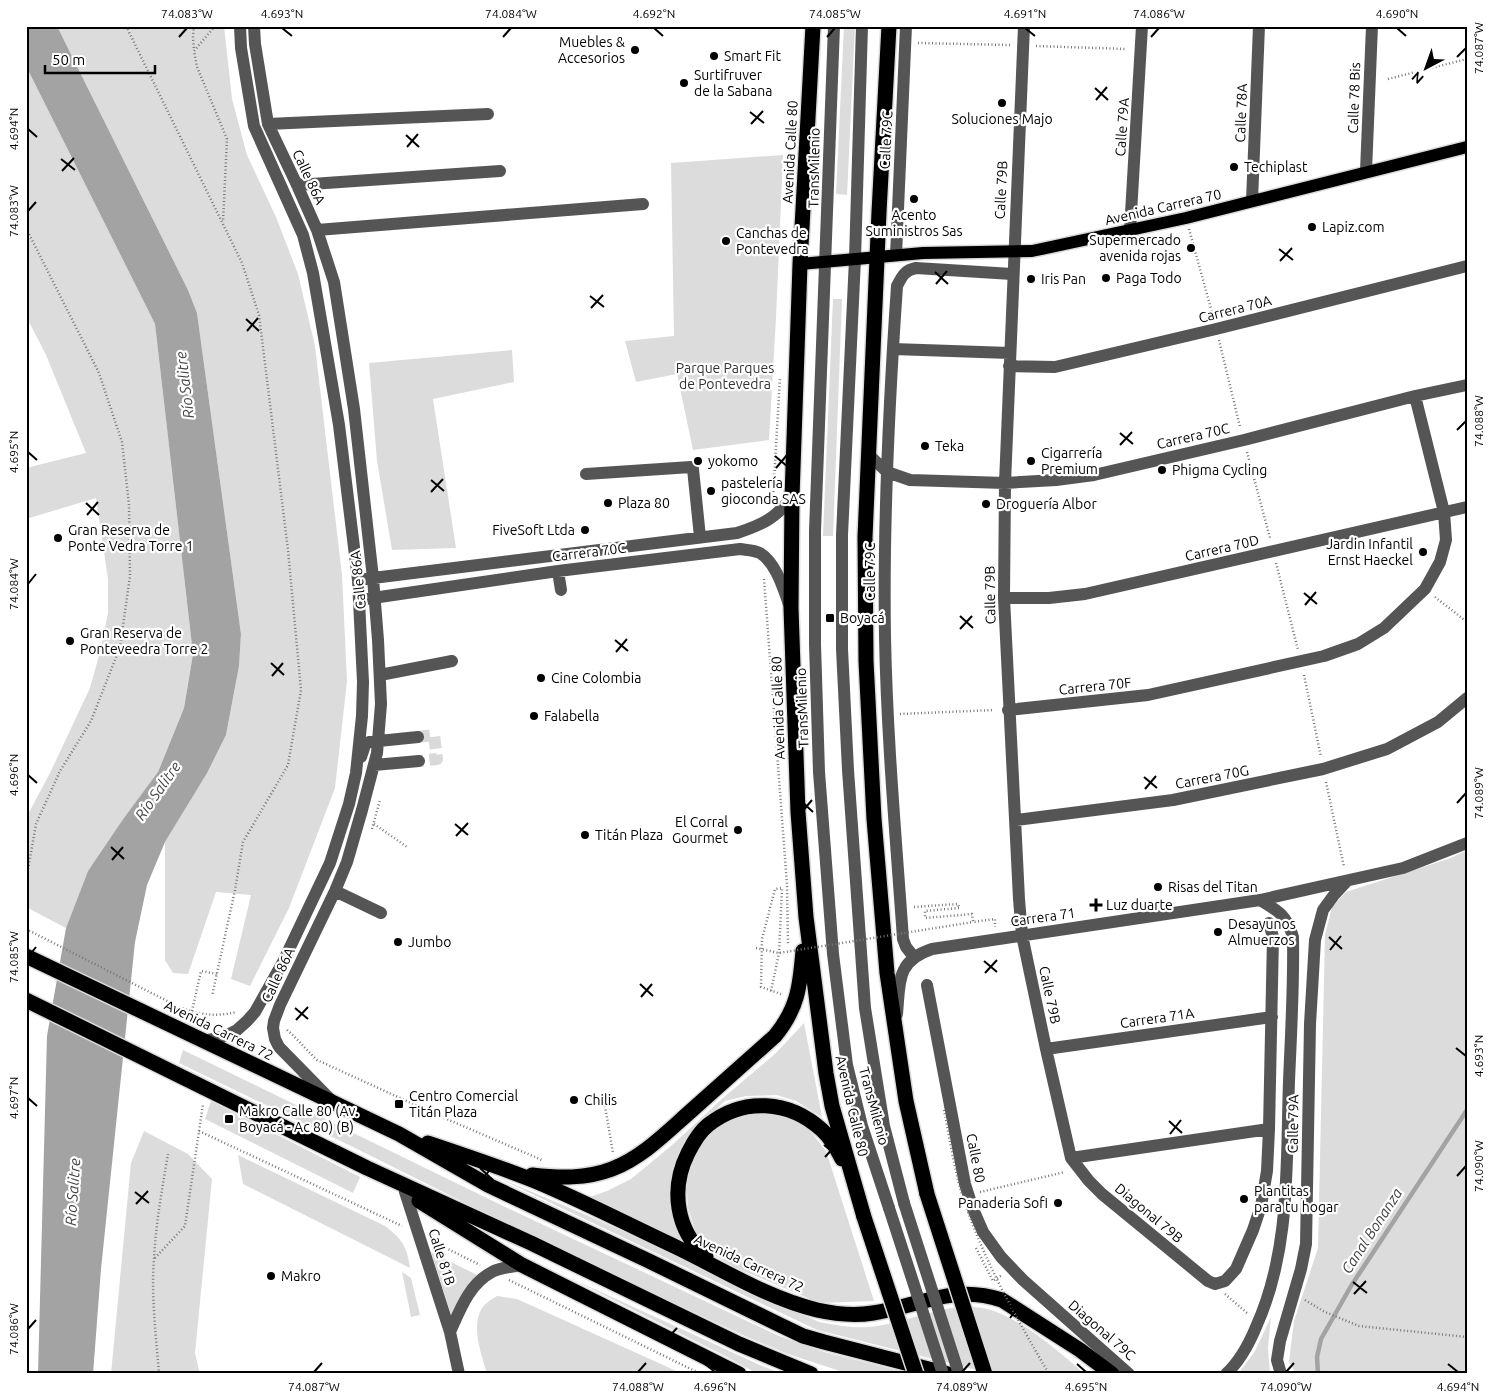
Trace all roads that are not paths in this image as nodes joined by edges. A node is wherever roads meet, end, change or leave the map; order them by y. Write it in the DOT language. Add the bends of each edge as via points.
graph roads {
  1 [pos="240,26"];
  2 [pos="254,26"];
  3 [pos="813,26"];
  4 [pos="834,26"];
  5 [pos="862,26"];
  6 [pos="889,26"];
  7 [pos="906,26"];
  8 [pos="1024,26"];
  9 [pos="1142,26"];
  10 [pos="1259,26"];
  11 [pos="1372,26"];
  12 [pos="488,114"];
  13 [pos="268,124"];
  14 [pos="1467,147"];
  15 [pos="500,171"];
  16 [pos="1366,171"];
  17 [pos="297,185"];
  18 [pos="1252,201"];
  19 [pos="643,204"];
  20 [pos="317,230"];
  21 [pos="1130,230"];
  22 [pos="1013,252"];
  23 [pos="896,255"];
  24 [pos="877,257"];
  25 [pos="855,259"];
  26 [pos="826,262"];
  27 [pos="800,264"];
  28 [pos="1467,266"];
  29 [pos="1012,274"];
  30 [pos="893,349"];
  31 [pos="1010,353"];
  32 [pos="1009,366"];
  33 [pos="1467,385"];
  34 [pos="1415,396"];
  35 [pos="869,455"];
  36 [pos="887,472"];
  37 [pos="586,474"];
  38 [pos="1005,482"];
  39 [pos="792,497"];
  40 [pos="1467,507"];
  41 [pos="1444,512"];
  42 [pos="700,537"];
  43 [pos="558,571"];
  44 [pos="373,578"];
  45 [pos="358,580"];
  46 [pos="561,590"];
  47 [pos="375,597"];
  48 [pos="1004,598"];
  49 [pos="359,600"];
  50 [pos="791,608"];
  51 [pos="452,662"];
  52 [pos="380,675"];
  53 [pos="1467,698"];
  54 [pos="1008,710"];
  55 [pos="418,737"];
  56 [pos="379,740"];
  57 [pos="420,761"];
  58 [pos="374,765"];
  59 [pos="356,773"];
  60 [pos="1016,820"];
  61 [pos="1467,842"];
  62 [pos="1347,881"];
  63 [pos="334,892"];
  64 [pos="1260,900"];
  65 [pos="381,913"];
  66 [pos="806,917"];
  67 [pos="1270,923"];
  68 [pos="1022,935"];
  69 [pos="26,956"];
  70 [pos="914,957"];
  71 [pos="927,985"];
  72 [pos="26,1000"];
  73 [pos="1272,1017"];
  74 [pos="895,1034"];
  75 [pos="204,1041"];
  76 [pos="1046,1049"];
  77 [pos="334,1103"];
  78 [pos="1269,1129"];
  79 [pos="399,1134"];
  80 [pos="1075,1164"];
  81 [pos="499,1167"];
  82 [pos="367,1168"];
  83 [pos="853,1180"];
  84 [pos="405,1192"];
  85 [pos="522,1265"];
  86 [pos="714,1265"];
  87 [pos="1214,1284"];
  88 [pos="1055,1308"];
  89 [pos="450,1332"];
  90 [pos="1080,1350"];
  91 [pos="460,1374"];
  92 [pos="739,1374"];
  93 [pos="811,1374"];
  94 [pos="916,1374"];
  95 [pos="943,1374"];
  96 [pos="948,1374"];
  97 [pos="959,1374"];
  98 [pos="985,1374"];
  99 [pos="1112,1374"];
  100 [pos="1129,1374"];
  101 [pos="1226,1374"];
  102 [pos="1281,1374"];
  1 -- 45 [label="street, Calle 86A" via="254,126 302,234 313,273 339,425"];
  2 -- 13 [label="street, Calle 86A"];
  3 -- 27 [label="highway, Avenida Calle 80"];
  4 -- 26 [label="street, TransMilenio"];
  5 -- 25 [label="street, TransMilenio"];
  6 -- 24 [label="highway"];
  7 -- 23 [label="street, Calle 79C"];
  8 -- 22 [label="street, Calle 79B"];
  9 -- 21 [label="street, Calle 79A"];
  10 -- 18 [label="street, Calle 78A"];
  11 -- 16 [label="street, Calle 78 Bis"];
  12 -- 13 [label="street"];
  13 -- 17 [label="street, Calle 86A"];
  14 -- 16 [label="main road, Avenida Carrera 70"];
  15 -- 17 [label="street"];
  16 -- 18 [label="main road, Avenida Carrera 70"];
  17 -- 20 [label="street, Calle 86A"];
  18 -- 21 [label="main road, Avenida Carrera 70"];
  19 -- 20 [label="street"];
  20 -- 44 [label="street, Calle 86A" via="334,282 354,409"];
  21 -- 22 [label="main road, Avenida Carrera 70"];
  22 -- 23 [label="main road, Avenida Carrera 70"];
  22 -- 29 [label="street, Calle 79B"];
  23 -- 24 [label="main road, Avenida Carrera 70"];
  24 -- 25 [label="main road, Avenida Carrera 70"];
  24 -- 35 [label="highway"];
  25 -- 26 [label="main road, Avenida Carrera 70"];
  25 -- 97 [label="street, TransMilenio, bridge" via="842,535 842,649 864,1008 884,1126 904,1203"];
  26 -- 27 [label="main road, Avenida Carrera 70"];
  26 -- 95 [label="street, TransMilenio, bridge" via="815,644 819,772 834,954 847,1065 862,1126"];
  27 -- 39 [label="highway, Avenida Calle 80"];
  28 -- 32 [label="street, Carrera 70A" via="1055,367"];
  29 -- 30 [label="street, Calle 79C" via="910,269 903,274 897,286"];
  29 -- 31 [label="street, Calle 79B"];
  30 -- 31 [label="street"];
  30 -- 36 [label="street, Calle 79C"];
  31 -- 32 [label="street, Calle 79B"];
  32 -- 38 [label="street, Calle 79B"];
  33 -- 34 [label="street, Carrera 70C"];
  34 -- 38 [label="street, Carrera 70C" via="1094,474 1056,480"];
  34 -- 41 [label="street"];
  35 -- 36 [label="street, Carrera 70C"];
  35 -- 74 [label="highway" via="865,537 866,661 874,819"];
  36 -- 38 [label="street, Carrera 70C" via="910,480"];
  36 -- 70 [label="street, Calle 79C" via="885,628 888,715 904,944"];
  37 -- 42 [label="street" via="691,467"];
  38 -- 48 [label="street, Calle 79B"];
  39 -- 42 [label="street, Carrera 70C" via="782,510 758,526 737,533"];
  39 -- 50 [label="highway, Avenida Calle 80"];
  40 -- 41 [label="street, Carrera 70D"];
  41 -- 48 [label="street, Carrera 70D" via="1085,594"];
  41 -- 54 [label="street, Carrera 70F" via="1446,540 1440,562 1424,589 1384,628 1358,644 1301,662 1148,695"];
  42 -- 44 [label="street, Carrera 70C"];
  43 -- 46 [label="street"];
  43 -- 47 [label="street, Carrera 70C"];
  43 -- 50 [label="street, Carrera 70C" via="740,549 759,552 777,573"];
  44 -- 45 [label="street, Carrera 70C"];
  44 -- 47 [label="street, Calle 86A"];
  45 -- 49 [label="street, Calle 86A"];
  47 -- 49 [label="street, Carrera 70C"];
  47 -- 52 [label="street, Calle 86A"];
  48 -- 54 [label="street, Calle 79B"];
  49 -- 59 [label="street, Calle 86A" via="363,690"];
  50 -- 66 [label="highway, Avenida Calle 80" via="798,812"];
  51 -- 52 [label="street"];
  52 -- 56 [label="street, Calle 86A"];
  53 -- 60 [label="street, Carrera 70G" via="1438,722 1387,749 1323,770 1173,800"];
  54 -- 60 [label="street, Calle 79B"];
  55 -- 56 [label="street"];
  56 -- 58 [label="street, Calle 86A"];
  56 -- 59 [label="street" via="365,744"];
  57 -- 58 [label="street"];
  58 -- 63 [label="street, Calle 86A" via="347,862"];
  59 -- 75 [label="street, Calle 86A" via="330,863 284,962 247,1021 225,1036"];
  60 -- 68 [label="street, Calle 79B"];
  61 -- 62 [label="street, Carrera 71" via="1403,868"];
  62 -- 64 [label="street, Carrera 71"];
  62 -- 102 [label="street, Calle 79A" via="1323,910 1314,940 1306,1244 1280,1341 1277,1360"];
  63 -- 65 [label="street"];
  63 -- 77 [label="street, Calle 86A" via="273,1028 279,1047"];
  64 -- 68 [label="street, Carrera 71"];
  64 -- 101 [label="street, Calle 79A" via="1279,912 1288,923 1293,938 1284,1218 1265,1305 1243,1354"];
  66 -- 81 [label="highway" via="797,999 785,1024 656,1142 626,1163 571,1178 554,1178"];
  66 -- 83 [label="highway, Avenida Calle 80" via="832,1106"];
  67 -- 73 [label="street, Calle 79A" via="1273,937"];
  68 -- 70 [label="street, Carrera 71" via="942,947"];
  68 -- 76 [label="street, Calle 79B"];
  69 -- 75 [label="highway, Avenida Carrera 72"];
  70 -- 74 [label="street" via="903,971"];
  71 -- 88 [label="street, Calle 80" via="968,1195 983,1232 1001,1257"];
  72 -- 82 [label="highway"];
  73 -- 76 [label="street, Carrera 71A"];
  73 -- 78 [label="street, Calle 79A"];
  74 -- 98 [label="highway, bridge" via="927,1194"];
  75 -- 77 [label="highway, Avenida Carrera 72"];
  76 -- 80 [label="street, Calle 79B"];
  77 -- 79 [label="highway, Avenida Carrera 72"];
  78 -- 80 [label="street"];
  78 -- 87 [label="street, Calle 79A" via="1267,1171 1253,1230 1236,1269 1225,1281"];
  79 -- 81 [label="highway, Avenida Carrera 72"];
  79 -- 96 [label="highway, Avenida Carrera 72" via="488,1185 803,1336"];
  80 -- 87 [label="street, Diagonal 79B" via="1102,1194"];
  81 -- 86 [label="highway, Avenida Carrera 72" via="569,1196"];
  82 -- 84 [label="highway"];
  82 -- 93 [label="highway" via="739,1344"];
  83 -- 86 [label="highway" via="824,1132 806,1118 780,1106 754,1105 726,1113 706,1126 693,1143 683,1163 677,1193 683,1226 696,1248"];
  83 -- 94 [label="highway, Avenida Calle 80, bridge"];
  84 -- 85 [label="highway"];
  84 -- 89 [label="street, Calle 81B"];
  85 -- 89 [label="street, Calle 81B" via="492,1272 478,1283 467,1296"];
  85 -- 92 [label="highway"];
  86 -- 90 [label="highway, Avenida Carrera 72" via="772,1295 832,1313 871,1314 959,1293 991,1297 1002,1300"];
  88 -- 90 [label="street"];
  88 -- 100 [label="street, Diagonal 79C"];
  89 -- 91 [label="street, Calle 81B"];
  90 -- 99 [label="highway, Avenida Carrera 72"];
}
